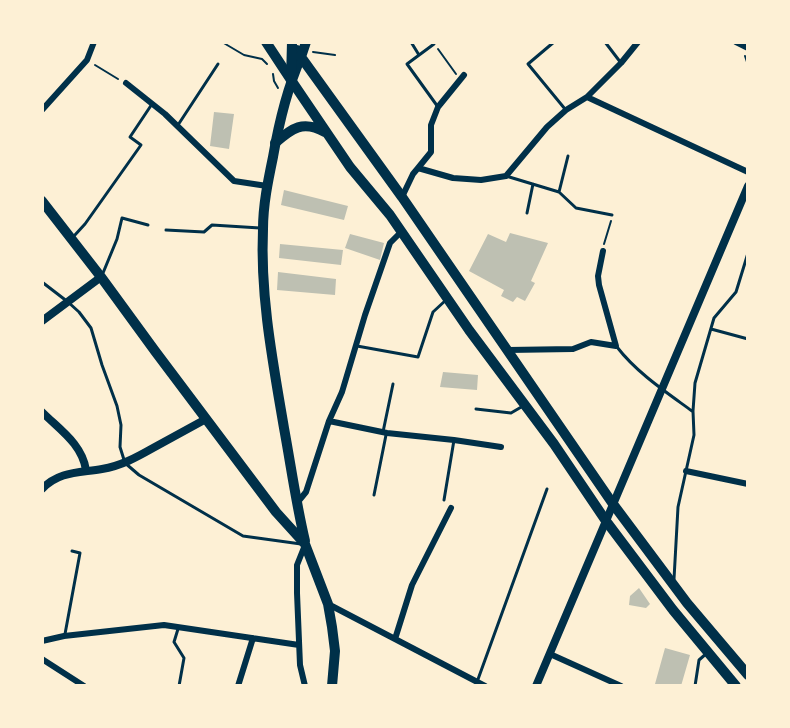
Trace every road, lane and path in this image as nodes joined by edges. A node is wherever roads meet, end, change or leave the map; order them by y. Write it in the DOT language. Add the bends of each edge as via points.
graph roads {
  1 [pos="94,42"];
  2 [pos="222,42"];
  3 [pos="266,42"];
  4 [pos="292,42"];
  5 [pos="306,42"];
  6 [pos="411,42"];
  7 [pos="554,42"];
  8 [pos="605,42"];
  9 [pos="638,42"];
  10 [pos="736,42"];
  11 [pos="434,44"];
  12 [pos="748,48"];
  13 [pos="313,52"];
  14 [pos="335,55"];
  15 [pos="419,55"];
  16 [pos="301,57"];
  17 [pos="87,60"];
  18 [pos="621,63"];
  19 [pos="218,64"];
  20 [pos="268,64"];
  21 [pos="463,77"];
  22 [pos="291,80"];
  23 [pos="126,83"];
  24 [pos="587,97"];
  25 [pos="152,104"];
  26 [pos="438,107"];
  27 [pos="42,110"];
  28 [pos="566,110"];
  29 [pos="177,126"];
  30 [pos="327,134"];
  31 [pos="275,143"];
  32 [pos="568,156"];
  33 [pos="418,168"];
  34 [pos="748,172"];
  35 [pos="506,176"];
  36 [pos="532,184"];
  37 [pos="267,186"];
  38 [pos="748,186"];
  39 [pos="559,192"];
  40 [pos="402,196"];
  41 [pos="42,201"];
  42 [pos="527,213"];
  43 [pos="612,215"];
  44 [pos="148,225"];
  45 [pos="262,228"];
  46 [pos="166,230"];
  47 [pos="401,232"];
  48 [pos="71,240"];
  49 [pos="603,251"];
  50 [pos="748,253"];
  51 [pos="101,277"];
  52 [pos="42,282"];
  53 [pos="447,299"];
  54 [pos="68,302"];
  55 [pos="42,321"];
  56 [pos="711,329"];
  57 [pos="748,339"];
  58 [pos="357,345"];
  59 [pos="616,346"];
  60 [pos="507,350"];
  61 [pos="393,384"];
  62 [pos="663,390"];
  63 [pos="526,405"];
  64 [pos="476,409"];
  65 [pos="693,411"];
  66 [pos="42,412"];
  67 [pos="206,419"];
  68 [pos="329,421"];
  69 [pos="385,432"];
  70 [pos="454,440"];
  71 [pos="501,447"];
  72 [pos="125,463"];
  73 [pos="86,470"];
  74 [pos="686,471"];
  75 [pos="748,484"];
  76 [pos="42,489"];
  77 [pos="547,489"];
  78 [pos="374,495"];
  79 [pos="444,500"];
  80 [pos="296,504"];
  81 [pos="613,504"];
  82 [pos="451,508"];
  83 [pos="606,521"];
  84 [pos="305,544"];
  85 [pos="72,551"];
  86 [pos="673,584"];
  87 [pos="328,604"];
  88 [pos="178,627"];
  89 [pos="64,636"];
  90 [pos="253,638"];
  91 [pos="395,639"];
  92 [pos="42,641"];
  93 [pos="299,645"];
  94 [pos="708,652"];
  95 [pos="550,654"];
  96 [pos="42,659"];
  97 [pos="748,675"];
  98 [pos="477,682"];
  99 [pos="84,686"];
  100 [pos="179,686"];
  101 [pos="238,686"];
  102 [pos="305,686"];
  103 [pos="332,686"];
  104 [pos="485,686"];
  105 [pos="536,686"];
  106 [pos="621,686"];
  107 [pos="695,686"];
  108 [pos="736,686"];
  1 -- 17 [label="street"];
  2 -- 20 [label="path"];
  3 -- 22 [label="main road"];
  4 -- 16 [label="main road"];
  4 -- 22 [label="main road"];
  5 -- 16 [label="main road"];
  6 -- 15 [label="lane"];
  7 -- 28 [label="lane" via="528,64"];
  8 -- 18 [label="lane"];
  9 -- 18 [label="street"];
  10 -- 12 [label="street"];
  11 -- 15 [label="lane"];
  11 -- 21 [label="path"];
  13 -- 14 [label="path"];
  15 -- 26 [label="lane" via="407,64"];
  16 -- 22 [label="main road"];
  16 -- 40 [label="main road"];
  17 -- 23 [label="path"];
  17 -- 27 [label="street"];
  18 -- 24 [label="street"];
  19 -- 29 [label="lane"];
  21 -- 26 [label="street"];
  22 -- 30 [label="main road"];
  22 -- 31 [label="main road"];
  23 -- 25 [label="street"];
  24 -- 28 [label="street"];
  24 -- 34 [label="street"];
  25 -- 29 [label="street"];
  25 -- 48 [label="lane" via="130,137 141,146"];
  26 -- 33 [label="street" via="431,125 431,152"];
  28 -- 35 [label="street"];
  29 -- 37 [label="street" via="234,181"];
  30 -- 31 [label="main road" via="312,126 301,126"];
  30 -- 47 [label="main road"];
  31 -- 37 [label="main road"];
  32 -- 39 [label="lane"];
  33 -- 35 [label="street" via="453,178 481,180"];
  33 -- 40 [label="street"];
  35 -- 36 [label="lane"];
  36 -- 39 [label="lane"];
  36 -- 42 [label="lane"];
  37 -- 45 [label="main road"];
  38 -- 62 [label="street"];
  39 -- 43 [label="lane" via="576,208"];
  40 -- 60 [label="main road"];
  41 -- 48 [label="main road"];
  43 -- 49 [label="path"];
  44 -- 51 [label="lane" via="122,218"];
  45 -- 46 [label="lane" via="212,225 204,232"];
  45 -- 80 [label="main road" via="269,329"];
  47 -- 53 [label="main road"];
  47 -- 58 [label="street" via="390,243"];
  48 -- 51 [label="main road"];
  49 -- 59 [label="street" via="599,285"];
  50 -- 56 [label="lane" via="736,292 714,318"];
  51 -- 54 [label="street"];
  51 -- 67 [label="main road"];
  52 -- 54 [label="lane"];
  53 -- 58 [label="lane" via="433,312 418,357"];
  53 -- 63 [label="main road"];
  54 -- 55 [label="street"];
  54 -- 72 [label="lane" via="91,328 117,406"];
  56 -- 57 [label="lane"];
  56 -- 65 [label="lane" via="695,383"];
  58 -- 68 [label="street"];
  59 -- 60 [label="street" via="591,342 573,349"];
  59 -- 62 [label="lane"];
  60 -- 81 [label="main road"];
  61 -- 69 [label="lane"];
  62 -- 65 [label="lane"];
  62 -- 81 [label="street"];
  63 -- 64 [label="lane" via="511,413"];
  63 -- 83 [label="main road"];
  65 -- 74 [label="lane" via="694,435"];
  66 -- 73 [label="street" via="77,447"];
  67 -- 72 [label="street"];
  67 -- 84 [label="main road"];
  68 -- 69 [label="street"];
  68 -- 80 [label="street" via="306,492"];
  69 -- 70 [label="street"];
  69 -- 78 [label="lane"];
  70 -- 71 [label="street"];
  70 -- 79 [label="lane"];
  72 -- 73 [label="street"];
  72 -- 84 [label="lane" via="243,536"];
  73 -- 76 [label="street" via="58,477"];
  74 -- 75 [label="street"];
  74 -- 86 [label="lane" via="678,507"];
  77 -- 98 [label="lane"];
  80 -- 84 [label="main road"];
  81 -- 83 [label="street"];
  81 -- 86 [label="main road"];
  82 -- 91 [label="street" via="412,585"];
  83 -- 94 [label="main road"];
  83 -- 95 [label="street"];
  84 -- 87 [label="main road"];
  84 -- 93 [label="street" via="297,565"];
  85 -- 89 [label="lane" via="80,553"];
  86 -- 97 [label="main road"];
  87 -- 91 [label="street"];
  87 -- 103 [label="main road" via="335,651"];
  88 -- 89 [label="street" via="164,625"];
  88 -- 90 [label="street"];
  88 -- 100 [label="lane" via="174,642 184,658"];
  89 -- 92 [label="street"];
  90 -- 93 [label="street"];
  90 -- 101 [label="street"];
  91 -- 98 [label="street"];
  93 -- 102 [label="street"];
  94 -- 107 [label="lane" via="699,660"];
  94 -- 108 [label="main road"];
  95 -- 105 [label="street"];
  95 -- 106 [label="street"];
  96 -- 99 [label="street"];
  98 -- 104 [label="street"];
}
